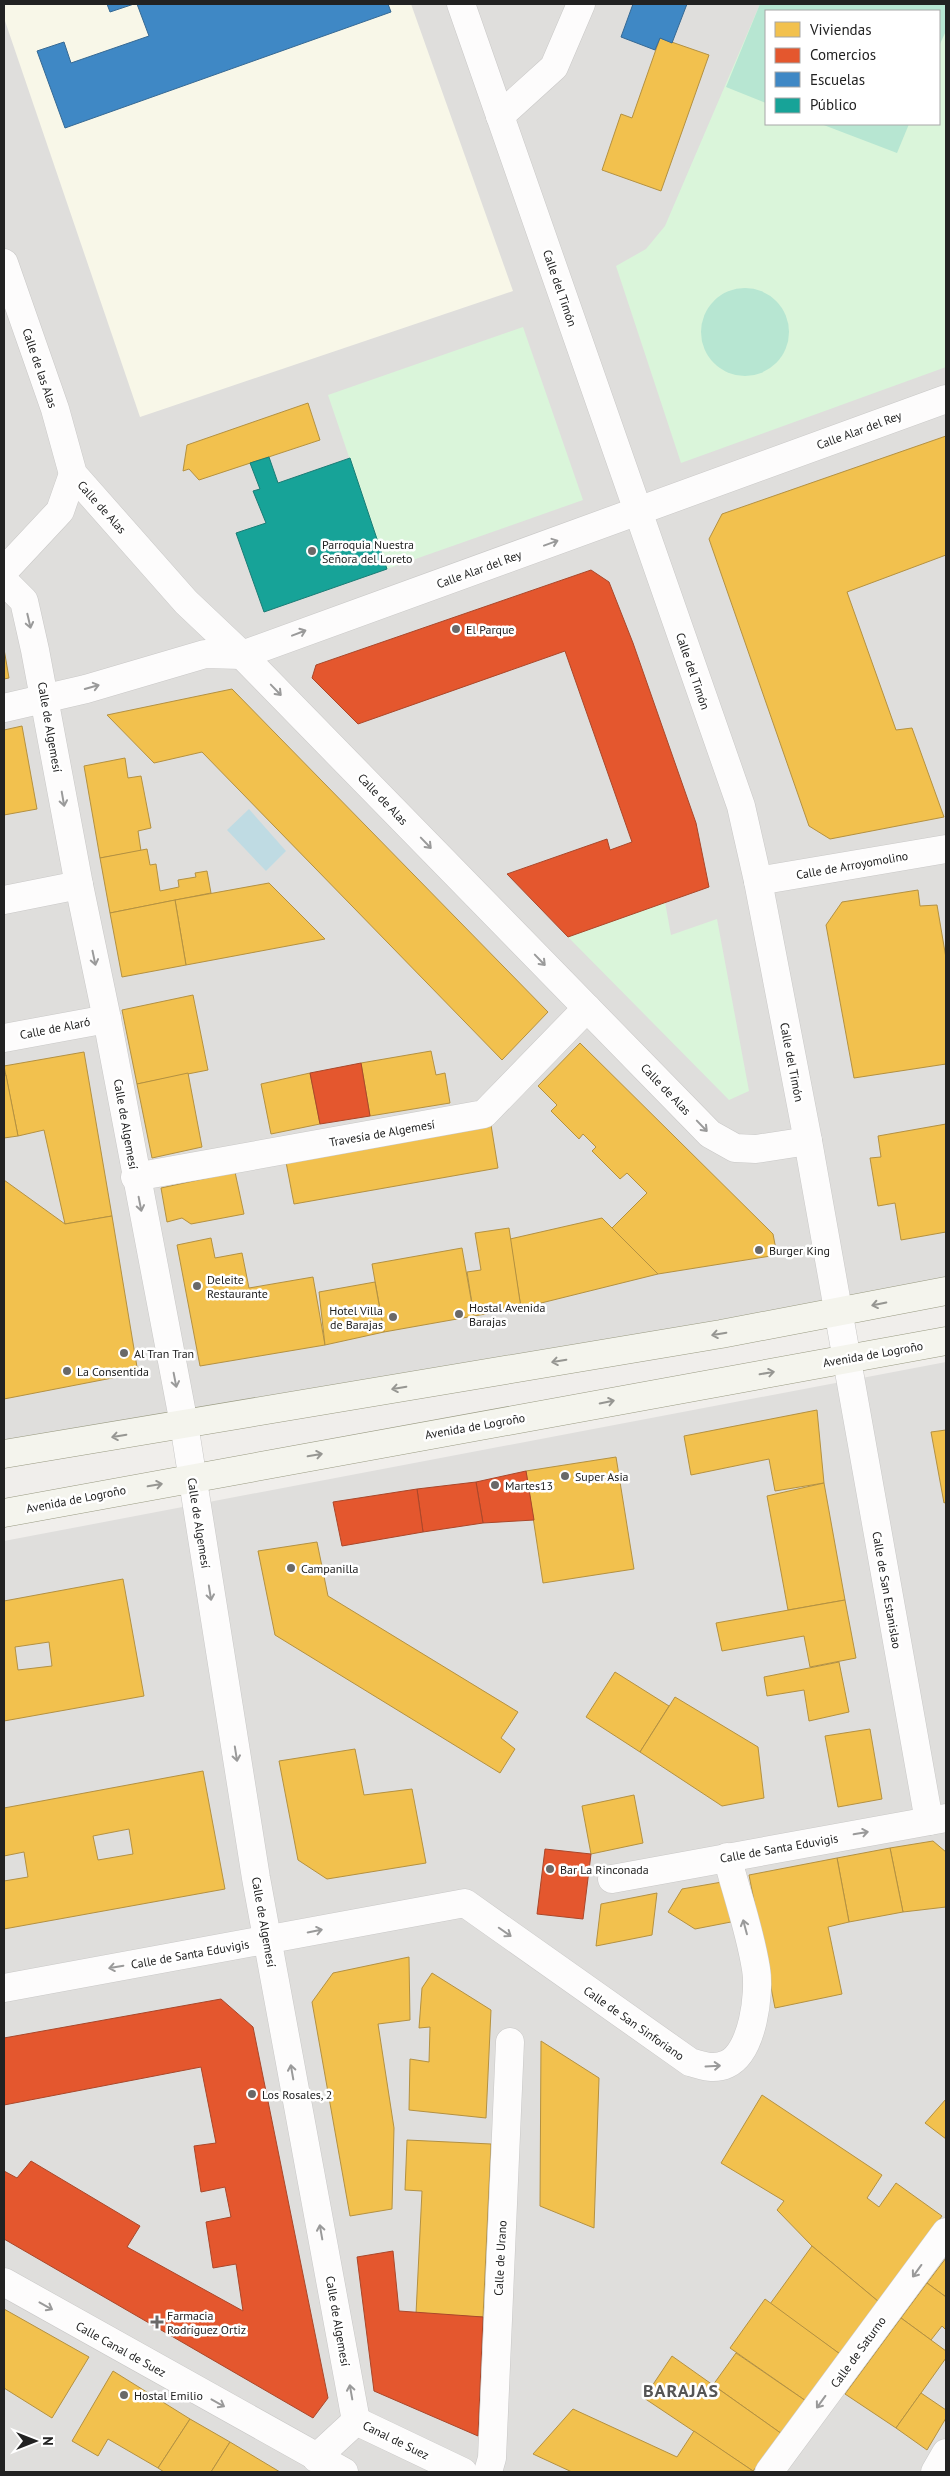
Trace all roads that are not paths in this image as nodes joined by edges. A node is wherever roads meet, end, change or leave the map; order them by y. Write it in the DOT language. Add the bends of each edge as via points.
graph roads {
  1 [pos="460,4"];
  2 [pos="581,4"];
  3 [pos="500,116"];
  4 [pos="4,263"];
  5 [pos="946,399"];
  6 [pos="73,474"];
  7 [pos="637,512"];
  8 [pos="4,571"];
  9 [pos="4,581"];
  10 [pos="242,655"];
  11 [pos="45,699"];
  12 [pos="4,708"];
  13 [pos="946,849"];
  14 [pos="758,881"];
  15 [pos="79,885"];
  16 [pos="4,900"];
  17 [pos="586,1008"];
  18 [pos="107,1019"];
  19 [pos="4,1038"];
  20 [pos="808,1141"];
  21 [pos="135,1178"];
  22 [pos="946,1291"];
  23 [pos="839,1313"];
  24 [pos="946,1341"];
  25 [pos="847,1359"];
  26 [pos="184,1424"];
  27 [pos="4,1454"];
  28 [pos="191,1478"];
  29 [pos="4,1513"];
  30 [pos="938,1819"];
  31 [pos="727,1857"];
  32 [pos="612,1879"];
  33 [pos="465,1903"];
  34 [pos="268,1940"];
  35 [pos="4,1988"];
  36 [pos="510,2042"];
  37 [pos="946,2232"];
  38 [pos="4,2282"];
  39 [pos="356,2421"];
  40 [pos="946,2453"];
  41 [pos="316,2458"];
  42 [pos="344,2472"];
  43 [pos="463,2472"];
  44 [pos="488,2472"];
  45 [pos="769,2472"];
  46 [pos="935,2472"];
  1 -- 3 [label="street, Calle del Timón"];
  2 -- 3 [label="street" via="554,67"];
  3 -- 7 [label="street, Calle del Timón"];
  4 -- 6 [label="street, Calle de las Alas" via="55,409"];
  5 -- 7 [label="street, Calle Alar del Rey"];
  6 -- 8 [label="street, Calle de Alas" via="60,511"];
  6 -- 10 [label="street, Calle de Alas" via="186,602"];
  10 -- 7 [label="street, Calle Alar del Rey, one-way"];
  7 -- 14 [label="street, Calle del Timón" via="741,806"];
  9 -- 11 [label="street, Calle de Algemesí, one-way" via="24,601"];
  11 -- 10 [label="street, Calle Alar del Rey, one-way" via="205,654"];
  10 -- 17 [label="street, Calle de Alas, one-way"];
  11 -- 12 [label="street, Calle Alar del Rey"];
  11 -- 15 [label="street, Calle de Algemesí, one-way"];
  13 -- 14 [label="street, Calle de Arroyomolino"];
  14 -- 20 [label="street, Calle del Timón"];
  15 -- 16 [label="street"];
  15 -- 18 [label="street, Calle de Algemesí, one-way"];
  17 -- 20 [label="street, Calle de Alas, one-way" via="710,1134 734,1148 756,1149"];
  17 -- 21 [label="street, Travesía de Algemesí" via="484,1114"];
  18 -- 19 [label="street, Calle de Alaró"];
  18 -- 21 [label="street, Calle de Algemesí"];
  20 -- 23 [label="street, Calle del Timón"];
  21 -- 26 [label="street, Calle de Algemesí, one-way"];
  22 -- 23 [label="main road, one-way"];
  23 -- 25 [label="street, Calle del Timón"];
  23 -- 26 [label="main road, one-way"];
  24 -- 25 [label="main road, Avenida de Logroño"];
  28 -- 25 [label="main road, Avenida de Logroño, one-way"];
  25 -- 30 [label="street, Calle de San Estanislao"];
  26 -- 27 [label="main road, one-way"];
  26 -- 28 [label="street, Calle de Algemesí"];
  29 -- 28 [label="main road, Avenida de Logroño, one-way"];
  28 -- 34 [label="street, Calle de Algemesí, one-way"];
  31 -- 30 [label="street, Calle de Santa Eduvigis, one-way"];
  31 -- 32 [label="street, Calle de Santa Eduvigis"];
  33 -- 31 [label="street, Calle de San Sinforiano, one-way" via="690,2062 711,2068 728,2064 741,2050 751,2029 757,1999 756,1970"];
  34 -- 33 [label="street, Calle de Santa Eduvigis, one-way"];
  34 -- 35 [label="street, Calle de Santa Eduvigis, one-way"];
  39 -- 34 [label="street, Calle de Algemesí, one-way"];
  36 -- 44 [label="street, Calle de Urano" via="492,2458"];
  37 -- 45 [label="street, Calle de Saturno, one-way"];
  38 -- 41 [label="street, Calle Canal de Suez, one-way"];
  39 -- 41 [label="street"];
  39 -- 43 [label="street, Canal de Suez"];
  40 -- 46 [label="street"];
  41 -- 42 [label="street, Calle Canal de Suez"];
}
